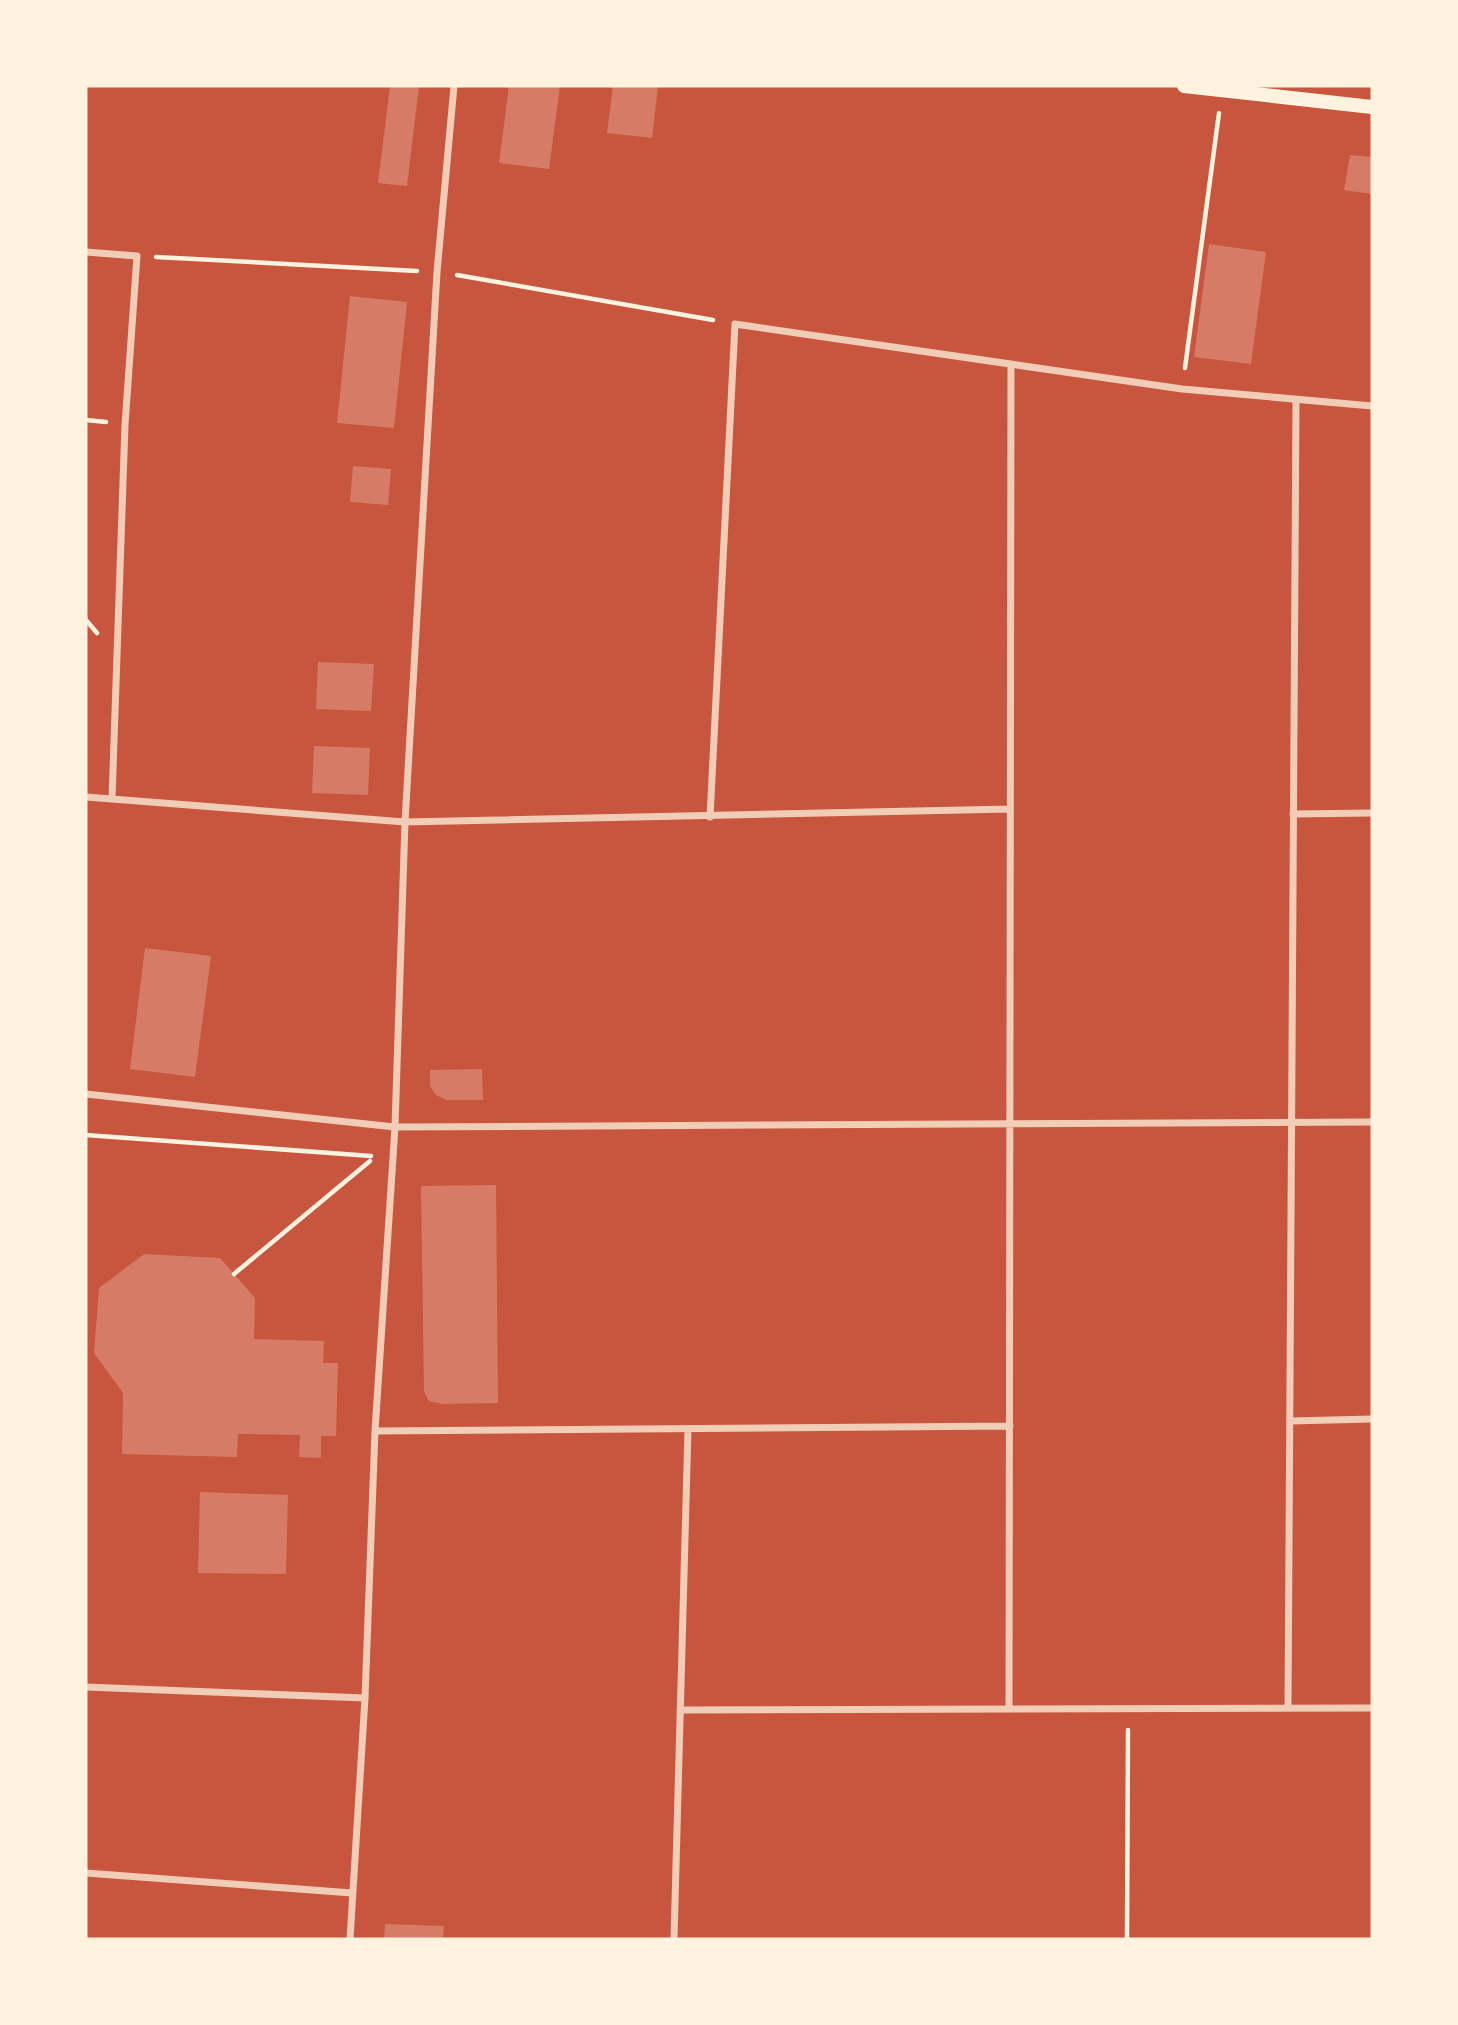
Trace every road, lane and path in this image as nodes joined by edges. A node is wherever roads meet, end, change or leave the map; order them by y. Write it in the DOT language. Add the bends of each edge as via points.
graph roads {
  1 [pos="454,86"];
  2 [pos="1184,86"];
  3 [pos="1222,90"];
  4 [pos="1372,107"];
  5 [pos="86,251"];
  6 [pos="1011,365"];
  7 [pos="1182,390"];
  8 [pos="1296,401"];
  9 [pos="1372,406"];
  10 [pos="86,797"];
  11 [pos="112,799"];
  12 [pos="1010,809"];
  13 [pos="1372,813"];
  14 [pos="1293,814"];
  15 [pos="710,817"];
  16 [pos="405,822"];
  17 [pos="86,1094"];
  18 [pos="1372,1122"];
  19 [pos="1292,1123"];
  20 [pos="1010,1124"];
  21 [pos="395,1127"];
  22 [pos="86,1135"];
  23 [pos="376,1156"];
  24 [pos="375,1170"];
  25 [pos="234,1274"];
  26 [pos="1372,1419"];
  27 [pos="1290,1421"];
  28 [pos="1010,1426"];
  29 [pos="688,1429"];
  30 [pos="375,1431"];
  31 [pos="86,1688"];
  32 [pos="365,1698"];
  33 [pos="1288,1708"];
  34 [pos="1372,1708"];
  35 [pos="1009,1709"];
  36 [pos="1128,1709"];
  37 [pos="680,1710"];
  38 [pos="86,1873"];
  39 [pos="352,1893"];
  40 [pos="350,1939"];
  41 [pos="674,1939"];
  42 [pos="1127,1939"];
  1 -- 16 [label="street" via="437,272"];
  2 -- 3 [label="main road"];
  3 -- 4 [label="main road"];
  3 -- 7 [label="path"];
  5 -- 11 [label="street" via="136,256 125,425"];
  6 -- 7 [label="street"];
  6 -- 12 [label="street"];
  6 -- 15 [label="street" via="735,324"];
  7 -- 8 [label="street"];
  8 -- 9 [label="street"];
  8 -- 14 [label="street"];
  10 -- 11 [label="street"];
  11 -- 16 [label="street"];
  12 -- 15 [label="street"];
  12 -- 20 [label="street"];
  13 -- 14 [label="street"];
  14 -- 19 [label="street"];
  15 -- 16 [label="street"];
  16 -- 21 [label="street"];
  17 -- 21 [label="street"];
  18 -- 19 [label="street"];
  19 -- 20 [label="street"];
  19 -- 27 [label="street"];
  20 -- 21 [label="street"];
  20 -- 28 [label="street"];
  21 -- 30 [label="street"];
  22 -- 23 [label="path"];
  23 -- 24 [label="path"];
  23 -- 25 [label="path"];
  26 -- 27 [label="street"];
  27 -- 33 [label="street"];
  28 -- 29 [label="street"];
  28 -- 35 [label="street"];
  29 -- 30 [label="street"];
  29 -- 37 [label="street"];
  30 -- 32 [label="street"];
  31 -- 32 [label="street"];
  32 -- 39 [label="street"];
  33 -- 34 [label="street"];
  33 -- 36 [label="street"];
  35 -- 36 [label="street"];
  35 -- 37 [label="street"];
  36 -- 42 [label="path"];
  37 -- 41 [label="street"];
  38 -- 39 [label="street"];
  39 -- 40 [label="street"];
}
